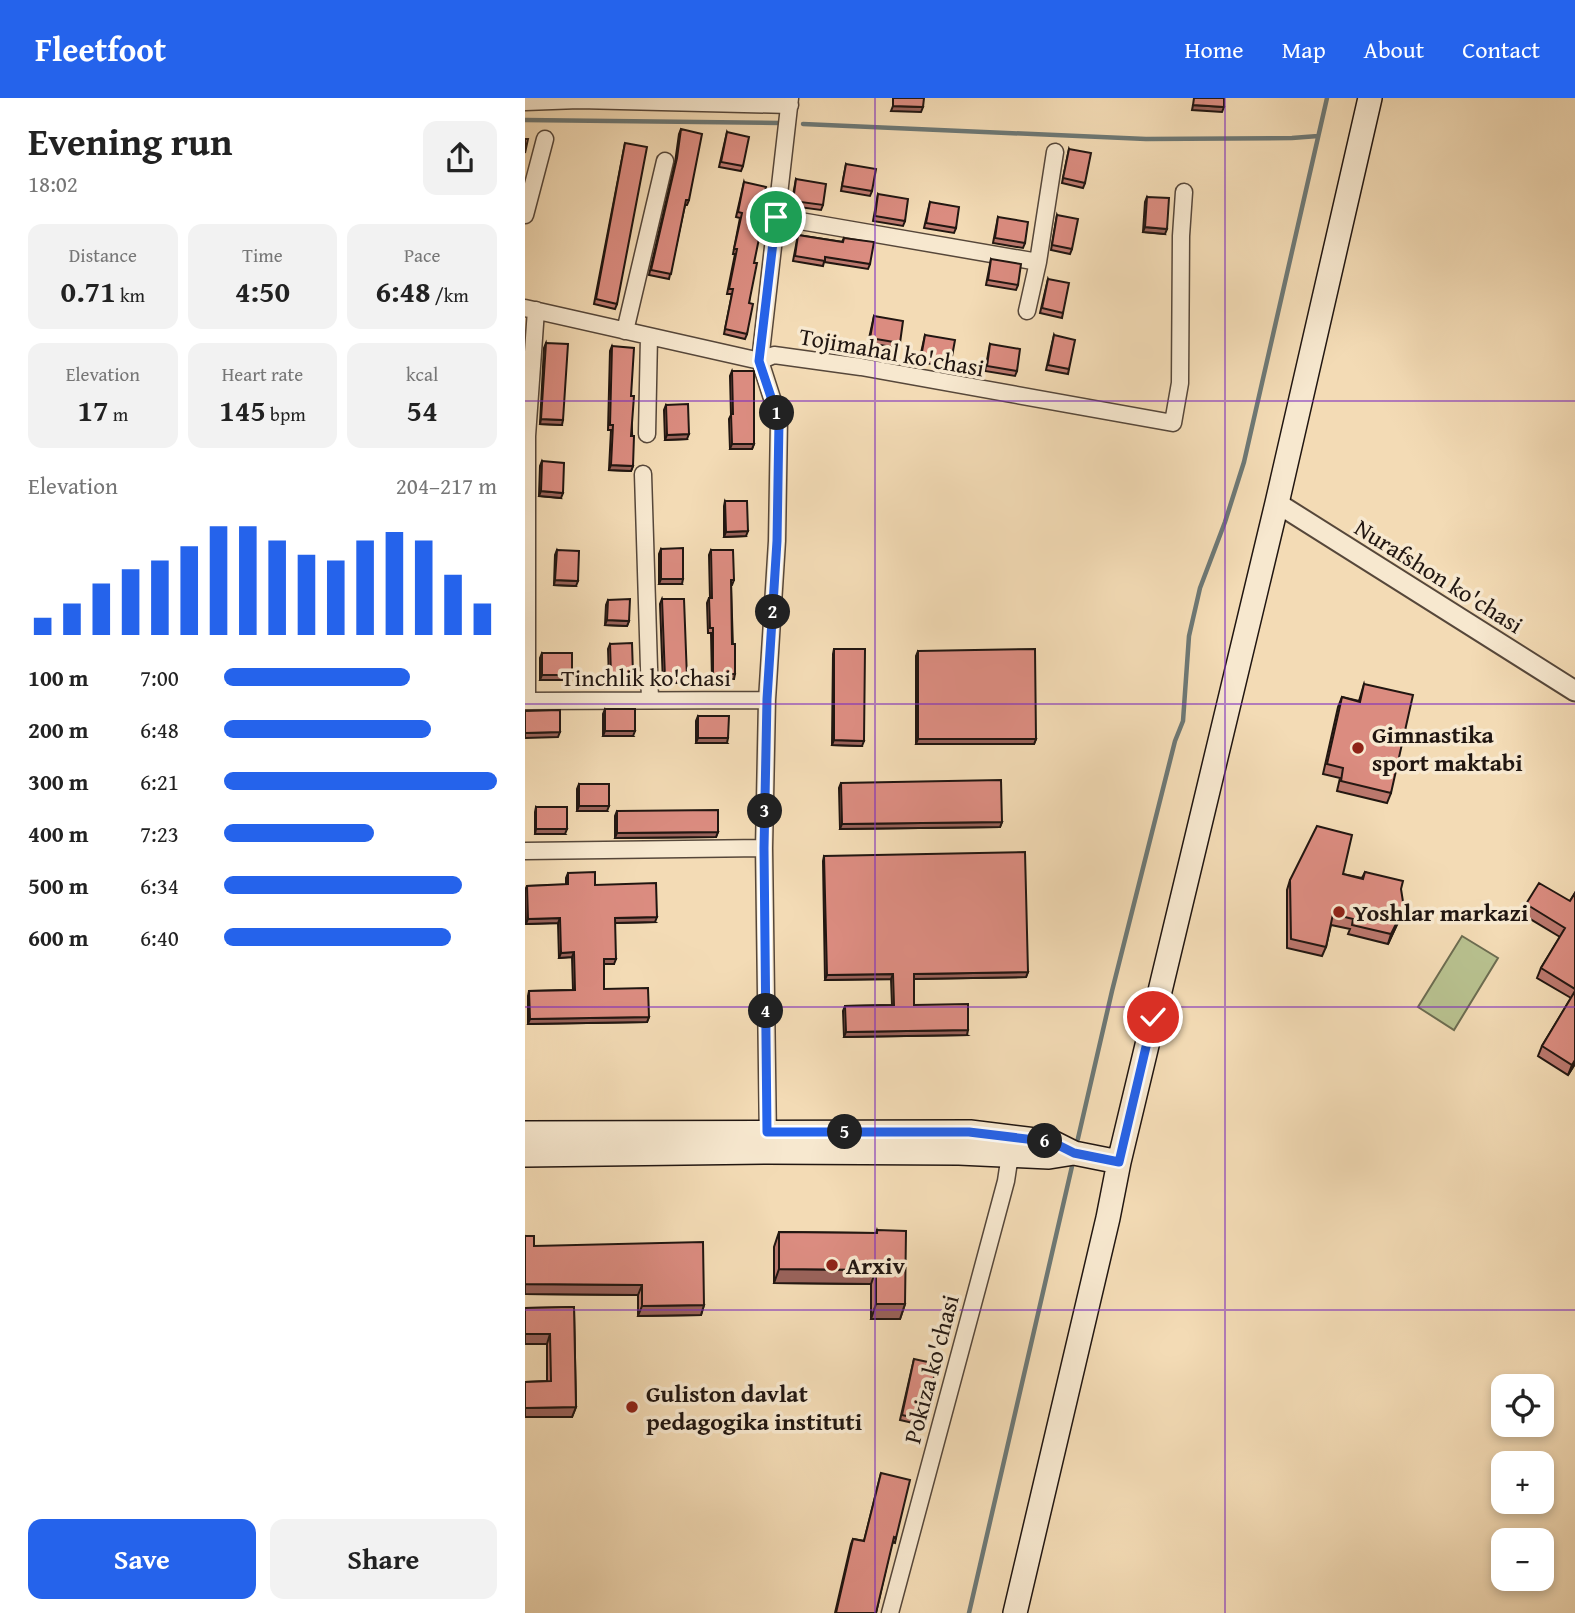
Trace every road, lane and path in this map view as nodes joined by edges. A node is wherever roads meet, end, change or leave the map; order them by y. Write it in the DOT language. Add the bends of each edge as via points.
graph roads {
  1 [pos="1370,98"];
  2 [pos="525,102"];
  3 [pos="790,102"];
  4 [pos="545,139"];
  5 [pos="1055,152"];
  6 [pos="665,161"];
  7 [pos="1184,192"];
  8 [pos="525,215"];
  9 [pos="776,217"];
  10 [pos="1038,262"];
  11 [pos="530,309"];
  12 [pos="1027,311"];
  13 [pos="625,331"];
  14 [pos="649,336"];
  15 [pos="759,361"];
  16 [pos="647,434"];
  17 [pos="643,474"];
  18 [pos="1276,503"];
  19 [pos="1575,691"];
  20 [pos="767,699"];
  21 [pos="650,700"];
  22 [pos="526,701"];
  23 [pos="764,848"];
  24 [pos="525,851"];
  25 [pos="525,1133"];
  26 [pos="768,1142"];
  27 [pos="1011,1146"];
  28 [pos="525,1155"];
  29 [pos="1112,1160"];
  30 [pos="890,1613"];
  31 [pos="1014,1613"];
  1 -- 18 [label="main road"];
  2 -- 3 [label="street"];
  3 -- 9 [label="street"];
  4 -- 8 [label="street"];
  5 -- 10 [label="street"];
  6 -- 13 [label="street"];
  7 -- 15 [label="street, Tojimahal ko'chasi" via="1180,383 1173,423 860,367 774,355"];
  9 -- 10 [label="street"];
  9 -- 15 [label="street"];
  10 -- 12 [label="street"];
  11 -- 13 [label="street, Tojimahal ko'chasi"];
  11 -- 22 [label="street"];
  13 -- 14 [label="street, Tojimahal ko'chasi"];
  14 -- 15 [label="street, Tojimahal ko'chasi"];
  14 -- 16 [label="street"];
  15 -- 20 [label="street" via="779,421"];
  17 -- 21 [label="street"];
  18 -- 19 [label="street, Nurafshon ko'chasi"];
  18 -- 29 [label="main road"];
  20 -- 21 [label="street, Tinchlik ko'chasi"];
  20 -- 23 [label="street"];
  21 -- 22 [label="street, Tinchlik ko'chasi"];
  23 -- 24 [label="street"];
  23 -- 26 [label="street"];
  25 -- 26 [label="main road"];
  26 -- 27 [label="main road" via="969,1132"];
  26 -- 28 [label="main road"];
  27 -- 29 [label="main road" via="1052,1142 1074,1153"];
  27 -- 30 [label="street, Pokiza ko'chasi" via="1006,1181"];
  29 -- 31 [label="main road" via="1108,1218"];
}
